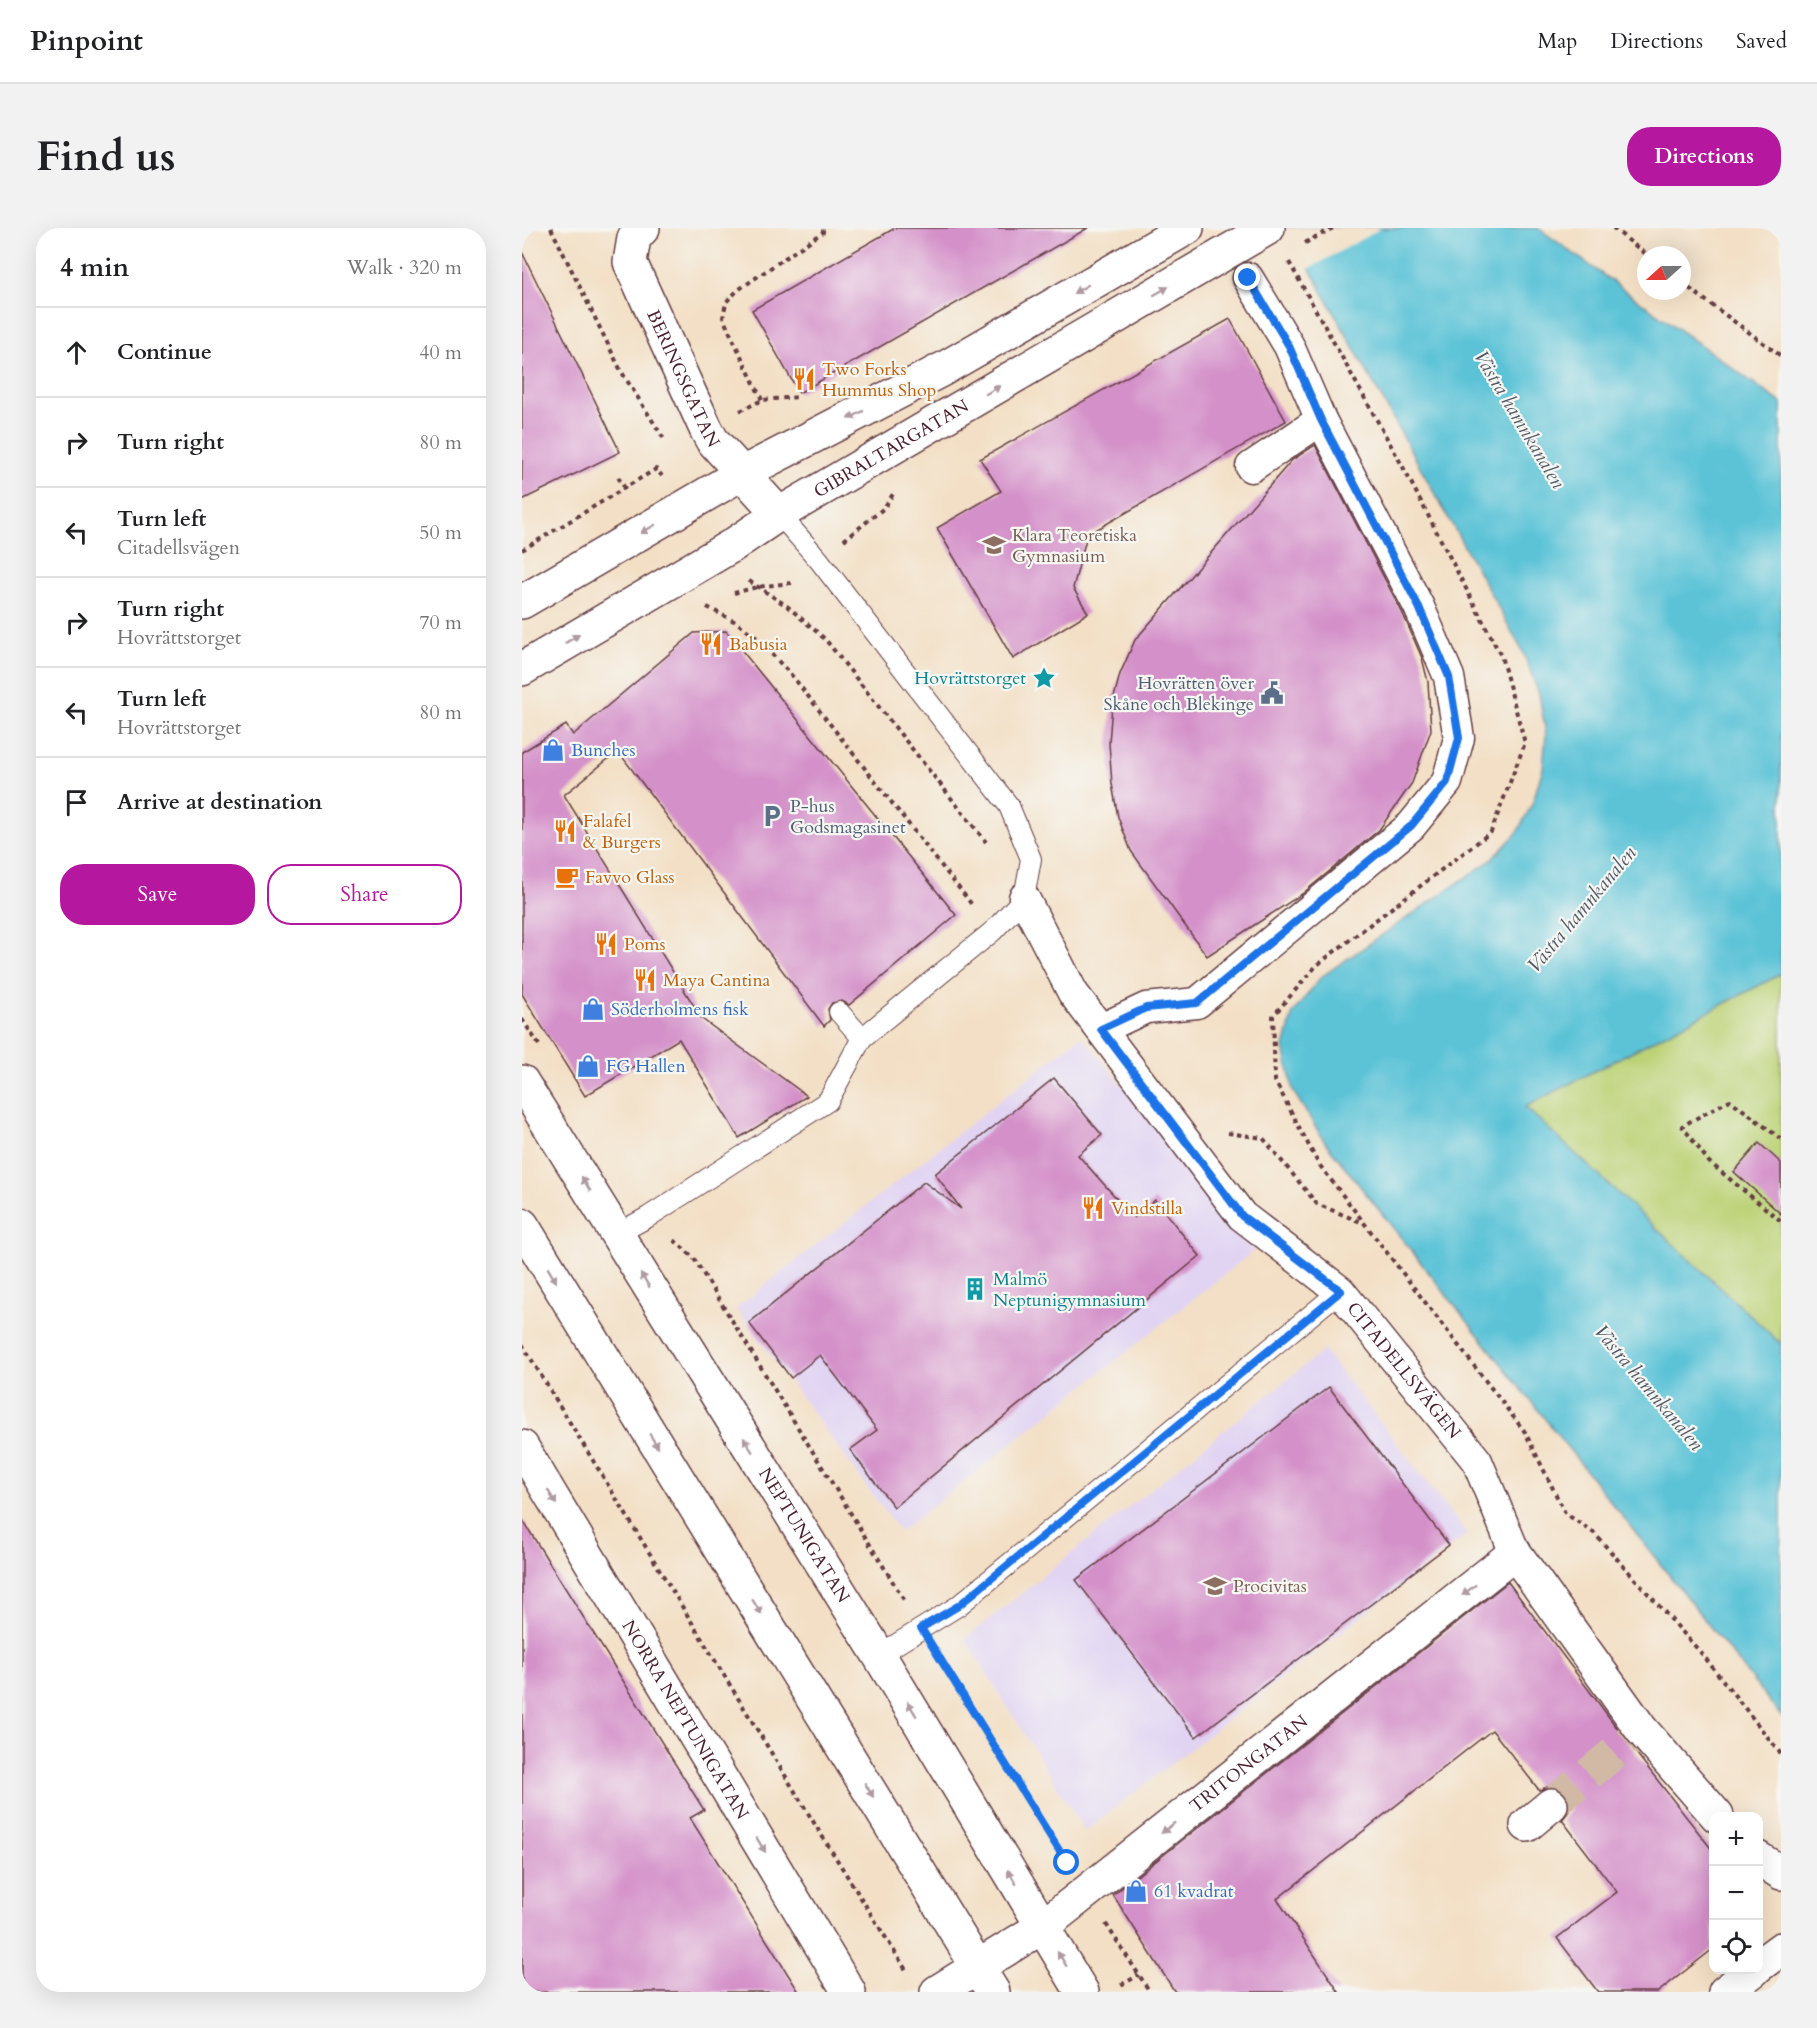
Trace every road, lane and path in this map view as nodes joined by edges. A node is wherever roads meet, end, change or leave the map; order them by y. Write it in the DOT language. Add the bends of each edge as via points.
graph roads {
  1 [pos="551,228"];
  2 [pos="643,228"];
  3 [pos="823,228"];
  4 [pos="1187,228"];
  5 [pos="1613,228"];
  6 [pos="1272,238"];
  7 [pos="1637,247"];
  8 [pos="1248,278"];
  9 [pos="1691,290"];
  10 [pos="1781,356"];
  11 [pos="804,396"];
  12 [pos="762,400"];
  13 [pos="734,415"];
  14 [pos="1321,420"];
  15 [pos="669,447"];
  16 [pos="1251,467"];
  17 [pos="741,474"];
  18 [pos="661,476"];
  19 [pos="884,508"];
  20 [pos="779,514"];
  21 [pos="522,550"];
  22 [pos="819,560"];
  23 [pos="757,587"];
  24 [pos="522,602"];
  25 [pos="701,604"];
  26 [pos="522,669"];
  27 [pos="986,842"];
  28 [pos="1024,898"];
  29 [pos="993,931"];
  30 [pos="839,1012"];
  31 [pos="522,1019"];
  32 [pos="1101,1029"];
  33 [pos="862,1038"];
  34 [pos="541,1049"];
  35 [pos="522,1082"];
  36 [pos="1172,1124"];
  37 [pos="1781,1139"];
  38 [pos="648,1217"];
  39 [pos="1781,1221"];
  40 [pos="1364,1223"];
  41 [pos="522,1225"];
  42 [pos="617,1234"];
  43 [pos="1341,1291"];
  44 [pos="522,1344"];
  45 [pos="522,1447"];
  46 [pos="1515,1553"];
  47 [pos="921,1628"];
  48 [pos="879,1655"];
  49 [pos="1781,1754"];
  50 [pos="1713,1812"];
  51 [pos="1763,1861"];
  52 [pos="1781,1873"];
  53 [pos="1086,1892"];
  54 [pos="1042,1927"];
  55 [pos="1781,1949"];
  56 [pos="1763,1962"];
  57 [pos="1749,1974"];
  58 [pos="1139,1975"];
  59 [pos="985,1979"];
  60 [pos="924,1984"];
  61 [pos="1120,1986"];
  62 [pos="849,1992"];
  63 [pos="1083,1992"];
  64 [pos="1149,1992"];
  65 [pos="1725,1992"];
  1 -- 15 [label="path" via="621,370"];
  2 -- 17 [label="street, BERINGSGATAN" via="634,238 630,262 706,429"];
  3 -- 12 [label="path" via="823,232 726,302 723,318"];
  4 -- 17 [label="street, one-way" via="943,369"];
  5 -- 7 [label="path"];
  20 -- 6 [label="street, GIBRALTARGATAN, one-way"];
  6 -- 40 [label="path" via="1402,467 1501,656 1525,743 1491,832 1317,965 1273,1016 1275,1081 1318,1163"];
  8 -- 14 [label="street" via="1289,346"];
  9 -- 10 [label="path"];
  11 -- 12 [label="path"];
  12 -- 13 [label="path"];
  14 -- 16 [label="street"];
  14 -- 32 [label="street" via="1419,607 1449,677 1459,738 1447,782 1411,826 1197,1003 1146,1008"];
  17 -- 20 [label="street, BERINGSGATAN"];
  17 -- 24 [label="street, one-way"];
  18 -- 21 [label="path" via="656,469"];
  19 -- 22 [label="path"];
  20 -- 22 [label="lane"];
  26 -- 20 [label="street, GIBRALTARGATAN, one-way"];
  22 -- 28 [label="lane" via="1009,806 1031,859"];
  23 -- 27 [label="path" via="787,606 825,639"];
  25 -- 29 [label="path" via="756,637 793,677"];
  28 -- 29 [label="lane"];
  28 -- 32 [label="street, CITADELLSVÄGEN" via="1073,993"];
  29 -- 33 [label="lane"];
  30 -- 33 [label="lane"];
  31 -- 34 [label="path"];
  32 -- 36 [label="street, CITADELLSVÄGEN"];
  33 -- 38 [label="lane" via="828,1101"];
  42 -- 35 [label="street, NEPTUNIGATAN, one-way"];
  36 -- 40 [label="path" via="1263,1138 1317,1204"];
  36 -- 43 [label="street, CITADELLSVÄGEN" via="1242,1216"];
  37 -- 39 [label="path" via="1730,1100 1682,1126 1709,1162"];
  38 -- 42 [label="lane"];
  38 -- 47 [label="path" via="693,1257"];
  40 -- 49 [label="path" via="1526,1432 1565,1513 1594,1533 1702,1654"];
  41 -- 59 [label="street, one-way"];
  48 -- 42 [label="street, NEPTUNIGATAN, one-way"];
  43 -- 46 [label="street, CITADELLSVÄGEN" via="1477,1461"];
  43 -- 47 [label="lane" via="958,1606"];
  44 -- 60 [label="path" via="825,1841"];
  45 -- 62 [label="street, NORRA NEPTUNIGATAN, one-way"];
  46 -- 50 [label="street, CITADELLSVÄGEN" via="1635,1735"];
  46 -- 53 [label="street, TRITONGATAN, one-way"];
  47 -- 48 [label="lane"];
  47 -- 53 [label="path"];
  54 -- 48 [label="street, NEPTUNIGATAN, one-way"];
  51 -- 52 [label="street"];
  53 -- 54 [label="street, TRITONGATAN"];
  53 -- 58 [label="path"];
  54 -- 59 [label="street, TRITONGATAN"];
  63 -- 54 [label="street, NEPTUNIGATAN, one-way"];
  55 -- 56 [label="street"];
  57 -- 65 [label="street"];
  58 -- 61 [label="path"];
  58 -- 64 [label="path"];
  59 -- 60 [label="street, TRITONGATAN"];
}
